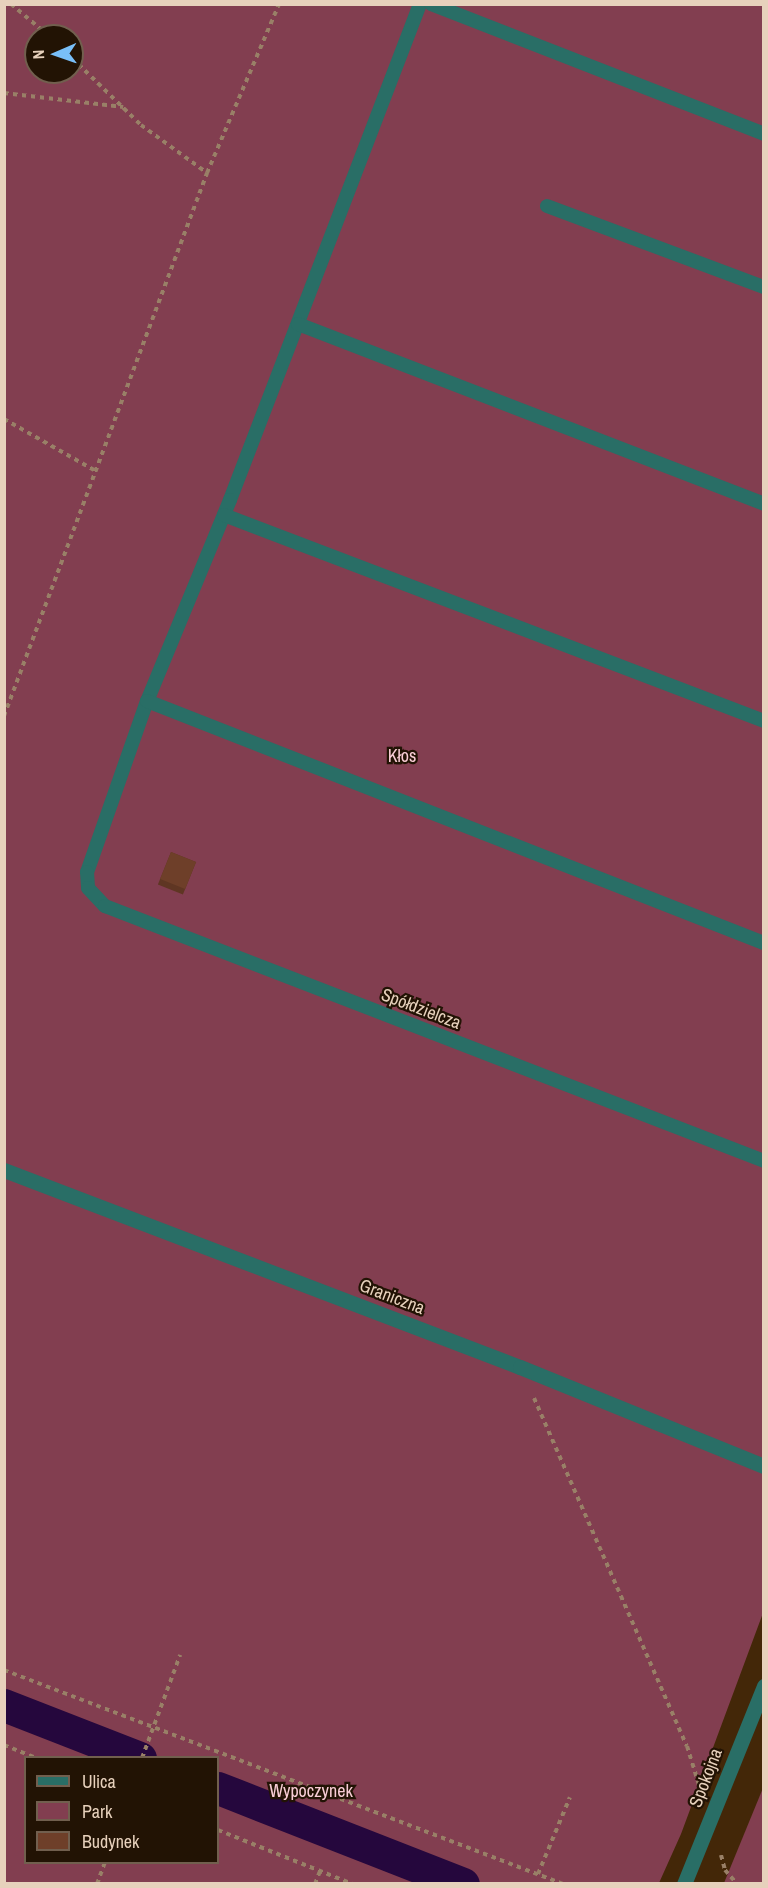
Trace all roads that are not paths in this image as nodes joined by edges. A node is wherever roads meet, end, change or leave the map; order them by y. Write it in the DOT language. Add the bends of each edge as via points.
graph roads {
  1 [pos="420,4"];
  2 [pos="430,4"];
  3 [pos="764,134"];
  4 [pos="547,206"];
  5 [pos="764,287"];
  6 [pos="298,324"];
  7 [pos="764,504"];
  8 [pos="224,515"];
  9 [pos="147,701"];
  10 [pos="764,722"];
  11 [pos="764,943"];
  12 [pos="764,1161"];
  13 [pos="4,1170"];
  14 [pos="764,1466"];
  15 [pos="764,1686"];
  16 [pos="684,1884"];
  1 -- 6 [label="lane"];
  2 -- 3 [label="lane"];
  4 -- 5 [label="lane"];
  6 -- 7 [label="lane"];
  6 -- 8 [label="lane"];
  8 -- 9 [label="lane"];
  8 -- 10 [label="lane"];
  9 -- 11 [label="lane"];
  9 -- 12 [label="lane, Spółdzielcza" via="87,872 88,888 105,906"];
  13 -- 14 [label="street, Graniczna" via="520,1367"];
  15 -- 16 [label="street, Spokojna"];
}
